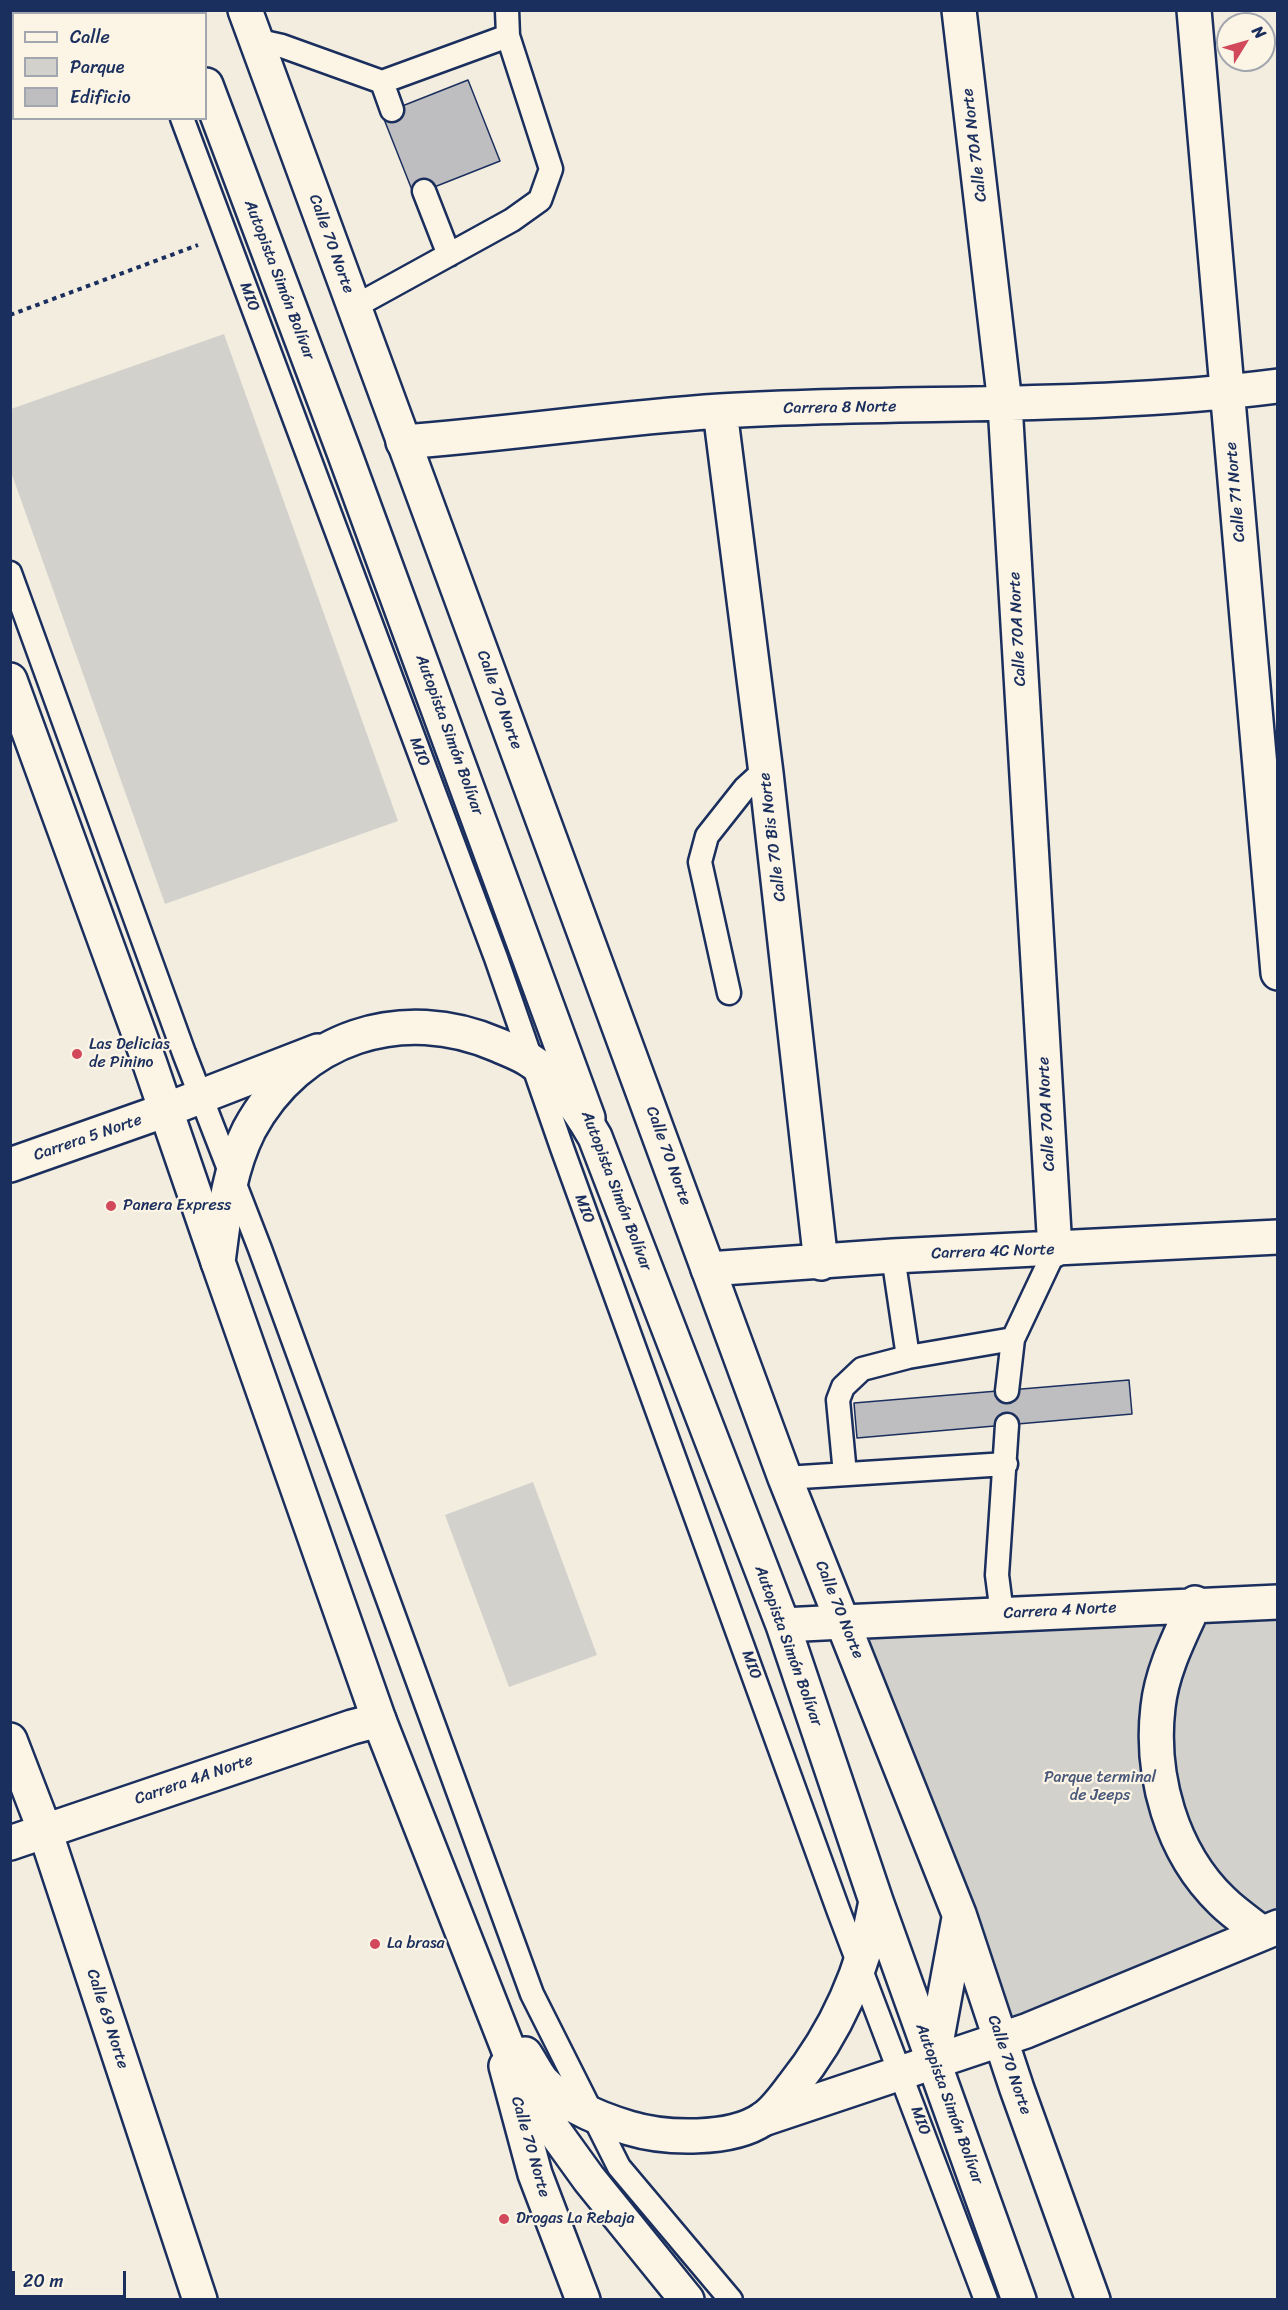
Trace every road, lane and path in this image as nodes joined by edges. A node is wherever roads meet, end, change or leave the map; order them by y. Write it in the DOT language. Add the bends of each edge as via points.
graph roads {
  1 [pos="507,10"];
  2 [pos="959,10"];
  3 [pos="1194,10"];
  4 [pos="250,25"];
  5 [pos="508,36"];
  6 [pos="382,82"];
  7 [pos="207,88"];
  8 [pos="392,110"];
  9 [pos="183,120"];
  10 [pos="424,191"];
  11 [pos="226,235"];
  12 [pos="449,255"];
  13 [pos="354,307"];
  14 [pos="10,315"];
  15 [pos="1278,386"];
  16 [pos="1227,392"];
  17 [pos="1005,404"];
  18 [pos="720,411"];
  19 [pos="403,442"];
  20 [pos="10,573"];
  21 [pos="10,680"];
  22 [pos="766,773"];
  23 [pos="1278,973"];
  24 [pos="729,993"];
  25 [pos="339,1042"];
  26 [pos="532,1061"];
  27 [pos="201,1097"];
  28 [pos="166,1110"];
  29 [pos="595,1137"];
  30 [pos="10,1165"];
  31 [pos="232,1176"];
  32 [pos="1278,1237"];
  33 [pos="1055,1250"];
  34 [pos="893,1256"];
  35 [pos="218,1262"];
  36 [pos="821,1263"];
  37 [pos="708,1269"];
  38 [pos="1013,1339"];
  39 [pos="908,1357"];
  40 [pos="1007,1390"];
  41 [pos="1006,1425"];
  42 [pos="1006,1464"];
  43 [pos="845,1474"];
  44 [pos="785,1478"];
  45 [pos="1278,1602"];
  46 [pos="1195,1603"];
  47 [pos="1002,1614"];
  48 [pos="843,1622"];
  49 [pos="783,1625"];
  50 [pos="379,1720"];
  51 [pos="10,1740"];
  52 [pos="45,1831"];
  53 [pos="10,1843"];
  54 [pos="876,1901"];
  55 [pos="959,1914"];
  56 [pos="1270,1930"];
  57 [pos="860,1967"];
  58 [pos="485,1992"];
  59 [pos="1000,2038"];
  60 [pos="933,2060"];
  61 [pos="902,2072"];
  62 [pos="595,2116"];
  63 [pos="763,2119"];
  64 [pos="200,2300"];
  65 [pos="584,2300"];
  66 [pos="687,2300"];
  67 [pos="731,2300"];
  68 [pos="987,2300"];
  69 [pos="1019,2300"];
  70 [pos="1093,2300"];
  1 -- 5 [label="lane"];
  2 -- 17 [label="main road, Calle 70A Norte"];
  3 -- 16 [label="main road, Calle 71 Norte"];
  4 -- 6 [label="lane" via="282,46"];
  4 -- 13 [label="main road, Calle 70 Norte"];
  5 -- 6 [label="lane"];
  5 -- 12 [label="lane" via="551,169 540,200"];
  6 -- 8 [label="lane"];
  7 -- 29 [label="main road, Autopista Simón Bolívar"];
  9 -- 11 [label="lane, MIO"];
  10 -- 12 [label="lane"];
  11 -- 14 [label="path"];
  11 -- 26 [label="lane, MIO"];
  12 -- 13 [label="lane"];
  13 -- 19 [label="main road, Calle 70 Norte"];
  15 -- 16 [label="main road, Carrera 8 Norte"];
  16 -- 17 [label="main road, Carrera 8 Norte"];
  16 -- 23 [label="main road, Calle 71 Norte"];
  17 -- 18 [label="main road, Carrera 8 Norte"];
  17 -- 33 [label="main road, Calle 70A Norte"];
  18 -- 19 [label="main road, Carrera 8 Norte"];
  18 -- 22 [label="main road, Calle 70 Bis Norte"];
  19 -- 37 [label="main road, Calle 70 Norte"];
  20 -- 27 [label="lane"];
  21 -- 28 [label="main road"];
  22 -- 24 [label="lane" via="745,788 707,836 700,862"];
  22 -- 36 [label="main road, Calle 70 Bis Norte"];
  25 -- 26 [label="main road" via="386,1028 436,1028 485,1039"];
  25 -- 27 [label="main road, Carrera 5 Norte"];
  25 -- 31 [label="main road" via="288,1079 267,1103 250,1130"];
  26 -- 29 [label="main road" via="566,1094"];
  26 -- 57 [label="lane, MIO"];
  27 -- 28 [label="main road, Carrera 5 Norte"];
  27 -- 31 [label="lane"];
  28 -- 30 [label="main road, Carrera 5 Norte"];
  28 -- 35 [label="main road"];
  29 -- 49 [label="main road, Autopista Simón Bolívar"];
  31 -- 35 [label="main road"];
  31 -- 62 [label="lane" via="532,1994"];
  32 -- 33 [label="main road, Carrera 4C Norte"];
  33 -- 34 [label="main road, Carrera 4C Norte"];
  33 -- 38 [label="lane"];
  34 -- 36 [label="main road, Carrera 4C Norte"];
  34 -- 39 [label="lane"];
  35 -- 50 [label="main road"];
  36 -- 37 [label="main road, Carrera 4C Norte"];
  37 -- 44 [label="main road, Calle 70 Norte"];
  38 -- 39 [label="lane"];
  38 -- 40 [label="lane"];
  39 -- 43 [label="lane" via="862,1369 843,1387 838,1400"];
  41 -- 42 [label="lane"];
  42 -- 43 [label="lane"];
  42 -- 47 [label="lane" via="997,1575"];
  43 -- 44 [label="lane"];
  44 -- 48 [label="main road, Calle 70 Norte"];
  45 -- 46 [label="main road, Carrera 4 Norte"];
  46 -- 47 [label="main road, Carrera 4 Norte"];
  46 -- 56 [label="main road" via="1171,1654 1160,1695 1156,1758 1167,1810 1189,1858 1221,1900"];
  47 -- 48 [label="main road, Carrera 4 Norte"];
  48 -- 49 [label="main road, Carrera 4 Norte"];
  48 -- 55 [label="main road, Calle 70 Norte"];
  49 -- 54 [label="main road, Autopista Simón Bolívar"];
  50 -- 52 [label="main road, Carrera 4A Norte"];
  50 -- 58 [label="main road"];
  51 -- 52 [label="main road, Calle 69 Norte"];
  52 -- 53 [label="main road, Carrera 4A Norte"];
  52 -- 64 [label="main road, Calle 69 Norte"];
  54 -- 57 [label="main road"];
  54 -- 60 [label="main road, Autopista Simón Bolívar"];
  55 -- 59 [label="main road, Calle 70 Norte"];
  55 -- 60 [label="main road"];
  56 -- 59 [label="main road" via="1026,2031"];
  57 -- 61 [label="lane, MIO"];
  57 -- 63 [label="main road" via="820,2049 784,2098"];
  58 -- 62 [label="main road" via="542,2081"];
  58 -- 65 [label="main road, Calle 70 Norte" via="534,2174"];
  58 -- 66 [label="main road" via="524,2089 589,2179"];
  59 -- 60 [label="main road"];
  59 -- 70 [label="main road, Calle 70 Norte"];
  60 -- 61 [label="main road"];
  60 -- 69 [label="main road, Autopista Simón Bolívar"];
  61 -- 63 [label="main road"];
  61 -- 68 [label="lane, MIO"];
  62 -- 63 [label="main road" via="641,2132 678,2135 736,2130"];
  62 -- 67 [label="lane" via="619,2167"];
}
